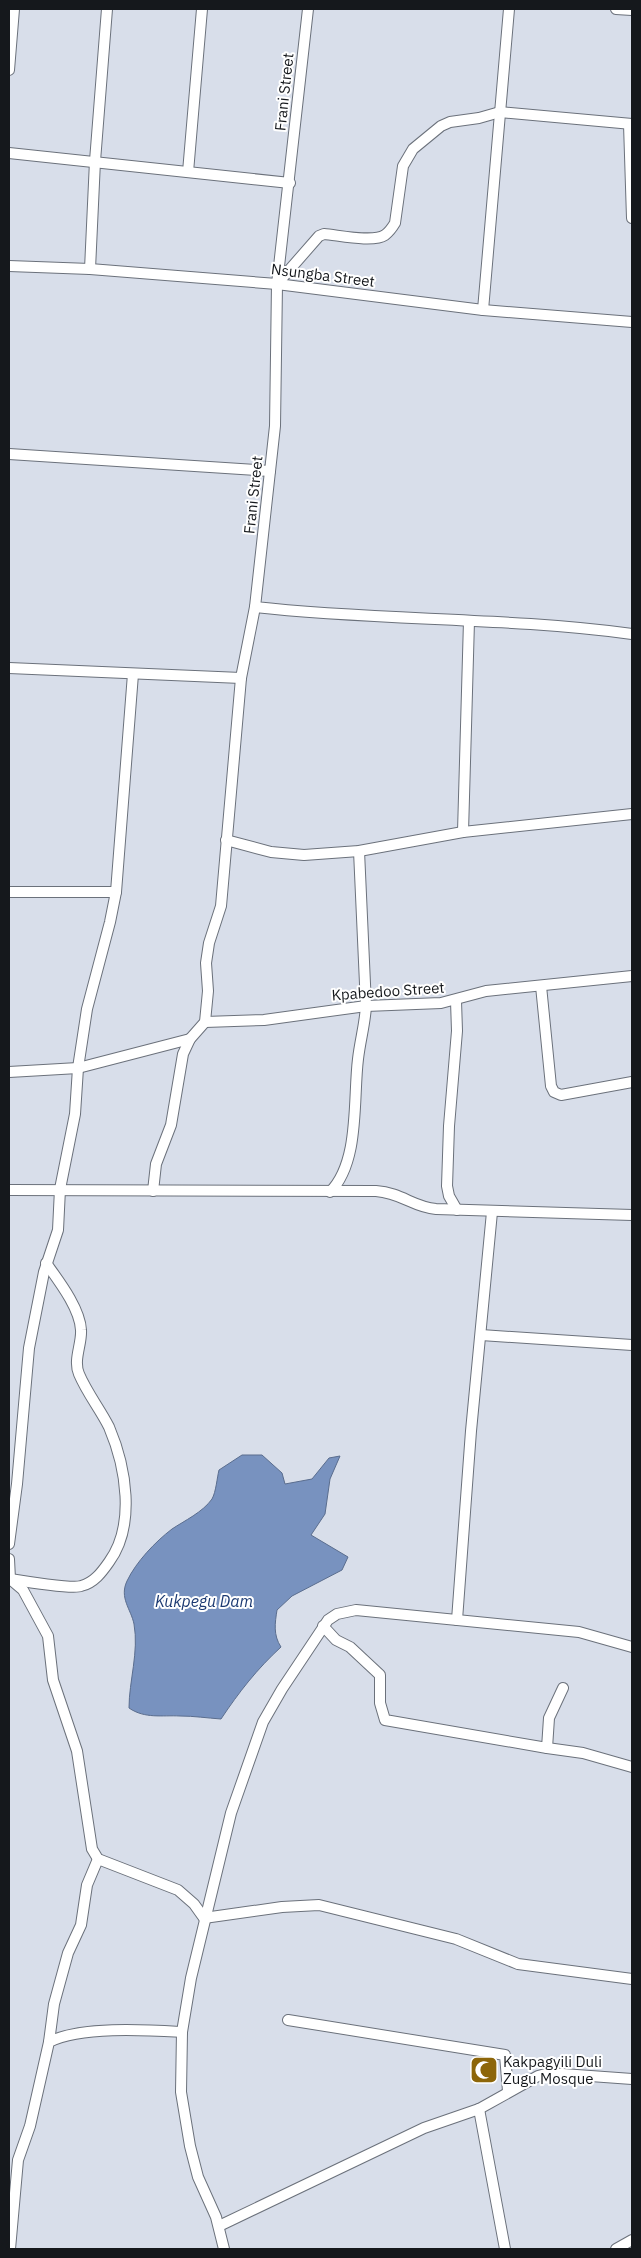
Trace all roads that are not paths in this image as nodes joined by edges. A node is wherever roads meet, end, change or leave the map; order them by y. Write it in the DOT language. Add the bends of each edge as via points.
graph roads {
  1 [pos="14,9"];
  2 [pos="108,9"];
  3 [pos="202,9"];
  4 [pos="308,9"];
  5 [pos="509,9"];
  6 [pos="616,9"];
  7 [pos="632,10"];
  8 [pos="9,70"];
  9 [pos="500,112"];
  10 [pos="631,124"];
  11 [pos="9,153"];
  12 [pos="95,161"];
  13 [pos="188,172"];
  14 [pos="290,183"];
  15 [pos="632,218"];
  16 [pos="9,266"];
  17 [pos="90,269"];
  18 [pos="277,284"];
  19 [pos="483,310"];
  20 [pos="632,322"];
  21 [pos="9,454"];
  22 [pos="270,471"];
  23 [pos="255,607"];
  24 [pos="469,621"];
  25 [pos="632,634"];
  26 [pos="9,668"];
  27 [pos="134,674"];
  28 [pos="241,678"];
  29 [pos="632,814"];
  30 [pos="463,832"];
  31 [pos="226,840"];
  32 [pos="359,850"];
  33 [pos="9,892"];
  34 [pos="116,892"];
  35 [pos="632,976"];
  36 [pos="541,986"];
  37 [pos="456,1001"];
  38 [pos="366,1006"];
  39 [pos="205,1022"];
  40 [pos="190,1039"];
  41 [pos="78,1068"];
  42 [pos="9,1072"];
  43 [pos="632,1082"];
  44 [pos="60,1189"];
  45 [pos="9,1190"];
  46 [pos="153,1191"];
  47 [pos="330,1192"];
  48 [pos="457,1210"];
  49 [pos="492,1212"];
  50 [pos="632,1215"];
  51 [pos="46,1263"];
  52 [pos="481,1334"];
  53 [pos="632,1345"];
  54 [pos="9,1544"];
  55 [pos="9,1560"];
  56 [pos="9,1579"];
  57 [pos="457,1620"];
  58 [pos="323,1626"];
  59 [pos="632,1647"];
  60 [pos="563,1688"];
  61 [pos="547,1748"];
  62 [pos="632,1767"];
  63 [pos="98,1859"];
  64 [pos="204,1918"];
  65 [pos="632,1979"];
  66 [pos="288,2020"];
  67 [pos="182,2032"];
  68 [pos="49,2042"];
  69 [pos="632,2079"];
  70 [pos="508,2091"];
  71 [pos="478,2109"];
  72 [pos="218,2226"];
  73 [pos="632,2240"];
  74 [pos="10,2249"];
  75 [pos="224,2249"];
  76 [pos="505,2249"];
  77 [pos="616,2249"];
  1 -- 8 [label="street"];
  2 -- 12 [label="street"];
  3 -- 13 [label="street"];
  4 -- 14 [label="street, Frani Street"];
  5 -- 9 [label="street"];
  6 -- 7 [label="street"];
  9 -- 10 [label="street"];
  9 -- 18 [label="street" via="450,122 413,149 404,166 395,223 384,236 371,239 319,236"];
  9 -- 19 [label="street"];
  10 -- 15 [label="street"];
  11 -- 12 [label="street"];
  12 -- 13 [label="street"];
  12 -- 17 [label="street"];
  13 -- 14 [label="street"];
  14 -- 18 [label="street, Frani Street"];
  16 -- 17 [label="street, Nsungba Street"];
  17 -- 18 [label="street, Nsungba Street"];
  18 -- 19 [label="street, Nsungba Street"];
  18 -- 22 [label="street, Frani Street" via="275,426"];
  19 -- 20 [label="street, Nsungba Street"];
  21 -- 22 [label="street"];
  22 -- 23 [label="street, Frani Street"];
  23 -- 24 [label="street"];
  23 -- 28 [label="street, Frani Street"];
  24 -- 25 [label="street"];
  24 -- 30 [label="street"];
  26 -- 27 [label="street"];
  27 -- 28 [label="street"];
  27 -- 34 [label="street"];
  28 -- 31 [label="street, Frani Street"];
  29 -- 30 [label="street"];
  30 -- 32 [label="street"];
  31 -- 32 [label="street" via="271,852 304,855"];
  31 -- 39 [label="street, Frani Street" via="221,906 206,963"];
  32 -- 38 [label="street"];
  33 -- 34 [label="street"];
  34 -- 41 [label="street" via="87,1009"];
  35 -- 36 [label="street, Kpabedoo Street"];
  36 -- 37 [label="street, Kpabedoo Street" via="486,991"];
  36 -- 43 [label="street" via="554,1092 558,1095"];
  37 -- 38 [label="street, Kpabedoo Street"];
  37 -- 48 [label="street" via="447,1186"];
  38 -- 39 [label="street, Kpabedoo Street" via="264,1020"];
  38 -- 47 [label="street" via="348,1161 342,1178"];
  39 -- 40 [label="street"];
  40 -- 41 [label="street"];
  40 -- 46 [label="street" via="180,1068 169,1135 156,1164"];
  41 -- 42 [label="street"];
  41 -- 44 [label="street" via="75,1114"];
  44 -- 45 [label="street"];
  44 -- 46 [label="street"];
  44 -- 51 [label="street" via="58,1230"];
  46 -- 47 [label="street"];
  47 -- 48 [label="street" via="386,1192 427,1208"];
  48 -- 49 [label="street"];
  49 -- 50 [label="street"];
  49 -- 52 [label="street"];
  51 -- 54 [label="street" via="29,1348"];
  51 -- 56 [label="street" via="67,1293 80,1323 78,1372 108,1426 119,1454 125,1493 124,1526 118,1549 98,1577 81,1587"];
  52 -- 53 [label="street"];
  52 -- 57 [label="street"];
  55 -- 56 [label="street"];
  56 -- 63 [label="street" via="23,1590 48,1636 53,1680 77,1751 92,1849"];
  57 -- 58 [label="street" via="356,1610 337,1614"];
  57 -- 59 [label="street" via="579,1632"];
  58 -- 61 [label="street" via="380,1675 380,1703 385,1720"];
  58 -- 64 [label="street" via="268,1711 257,1736 231,1813"];
  60 -- 61 [label="street" via="549,1718"];
  61 -- 62 [label="street" via="583,1753"];
  63 -- 64 [label="street" via="178,1890"];
  63 -- 68 [label="street" via="87,1885 80,1925 68,1953 54,2004"];
  64 -- 65 [label="street" via="320,1905 456,1939 518,1964"];
  64 -- 67 [label="street"];
  66 -- 70 [label="street" via="505,2055"];
  67 -- 68 [label="street" via="86,2033"];
  67 -- 72 [label="street" via="180,2075 186,2125 201,2188"];
  68 -- 74 [label="street" via="30,2126 18,2160"];
  69 -- 70 [label="street" via="549,2073"];
  70 -- 71 [label="street"];
  71 -- 72 [label="street" via="424,2128"];
  71 -- 76 [label="street"];
  72 -- 75 [label="street"];
  73 -- 77 [label="street"];
}
